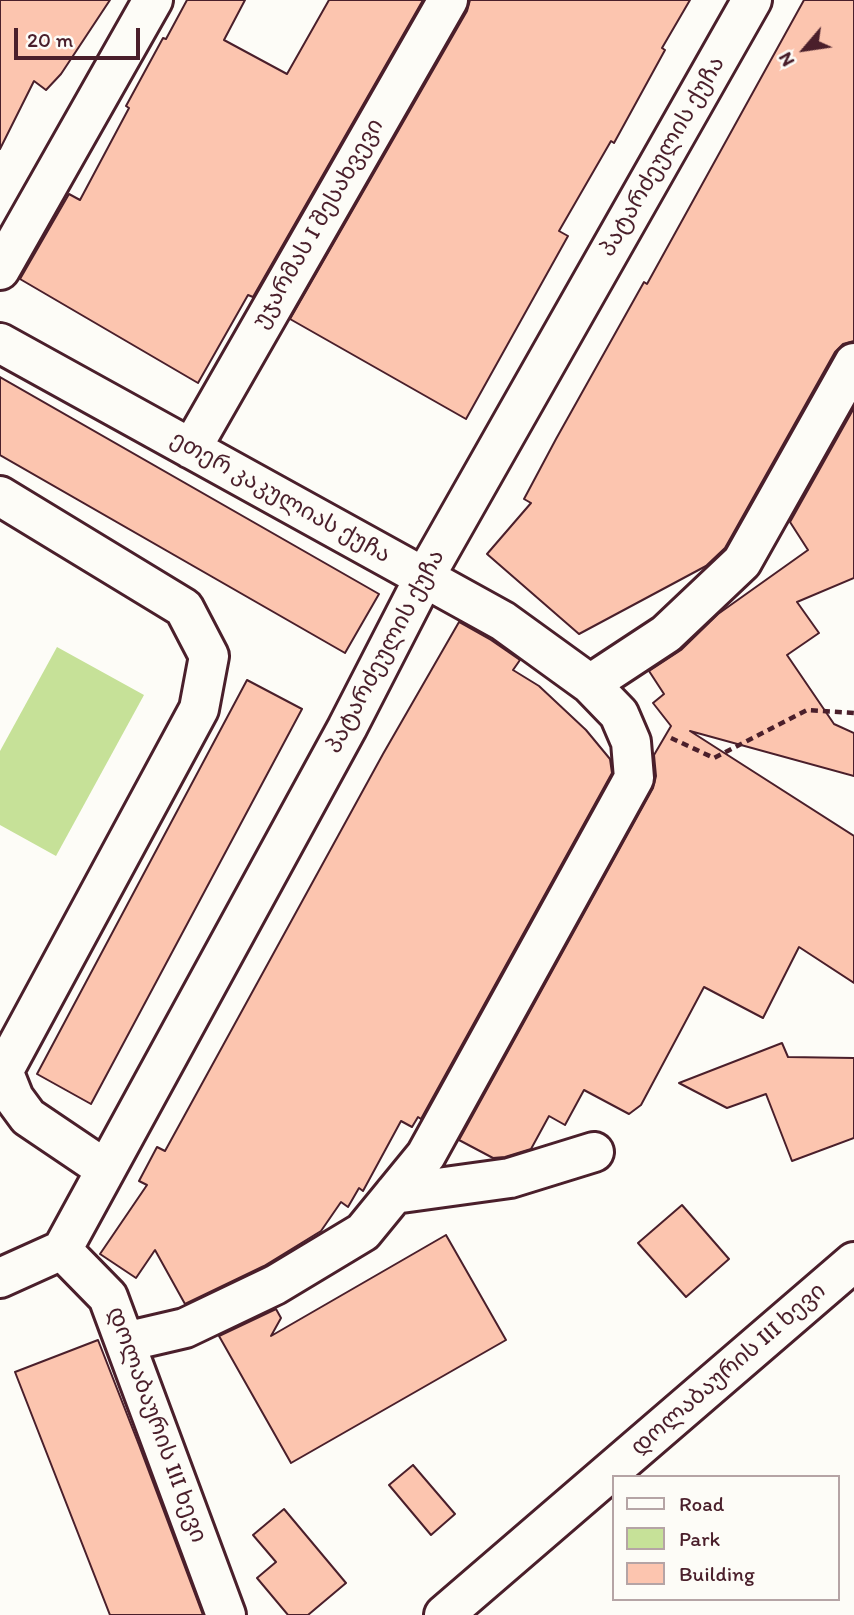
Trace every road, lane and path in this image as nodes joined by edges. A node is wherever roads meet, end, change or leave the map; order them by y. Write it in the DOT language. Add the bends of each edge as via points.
graph roads {
  1 [pos="153,0"];
  2 [pos="448,0"];
  3 [pos="752,0"];
  4 [pos="0,270"];
  5 [pos="0,342"];
  6 [pos="854,363"];
  7 [pos="191,449"];
  8 [pos="0,496"];
  9 [pos="424,578"];
  10 [pos="590,684"];
  11 [pos="619,713"];
  12 [pos="854,713"];
  13 [pos="2,1067"];
  14 [pos="594,1152"];
  15 [pos="106,1168"];
  16 [pos="394,1195"];
  17 [pos="62,1250"];
  18 [pos="854,1262"];
  19 [pos="0,1278"];
  20 [pos="125,1342"];
  21 [pos="226,1615"];
  22 [pos="444,1615"];
  1 -- 4 [label="street"];
  2 -- 7 [label="street, უჯარმას I შესახვევი"];
  3 -- 9 [label="street, პატარძეულის ქუჩა"];
  5 -- 7 [label="street, ეთერ კაკულიას ქუჩა"];
  6 -- 10 [label="street" via="743,562 666,634"];
  7 -- 9 [label="street, ეთერ კაკულიას ქუჩა"];
  8 -- 13 [label="street" via="184,608 209,656 199,709"];
  9 -- 10 [label="street, ეთერ კაკულიას ქუჩა" via="503,621"];
  9 -- 15 [label="street, პატარძეულის ქუჩა"];
  10 -- 11 [label="street, ეთერ კაკულიას ქუჩა"];
  11 -- 12 [label="path" via="714,758 807,710"];
  11 -- 16 [label="street" via="631,742 634,778 426,1155"];
  13 -- 15 [label="street" via="27,1117"];
  14 -- 16 [label="street" via="510,1178"];
  15 -- 17 [label="street, პატარძეულის ქუჩა"];
  16 -- 20 [label="street" via="363,1232 275,1284 185,1328"];
  17 -- 19 [label="street"];
  17 -- 20 [label="street, დოლაბაურის III ხევი" via="108,1297"];
  18 -- 22 [label="street, დოლაბაურის III ხევი"];
  20 -- 21 [label="street, დოლაბაურის III ხევი"];
}
